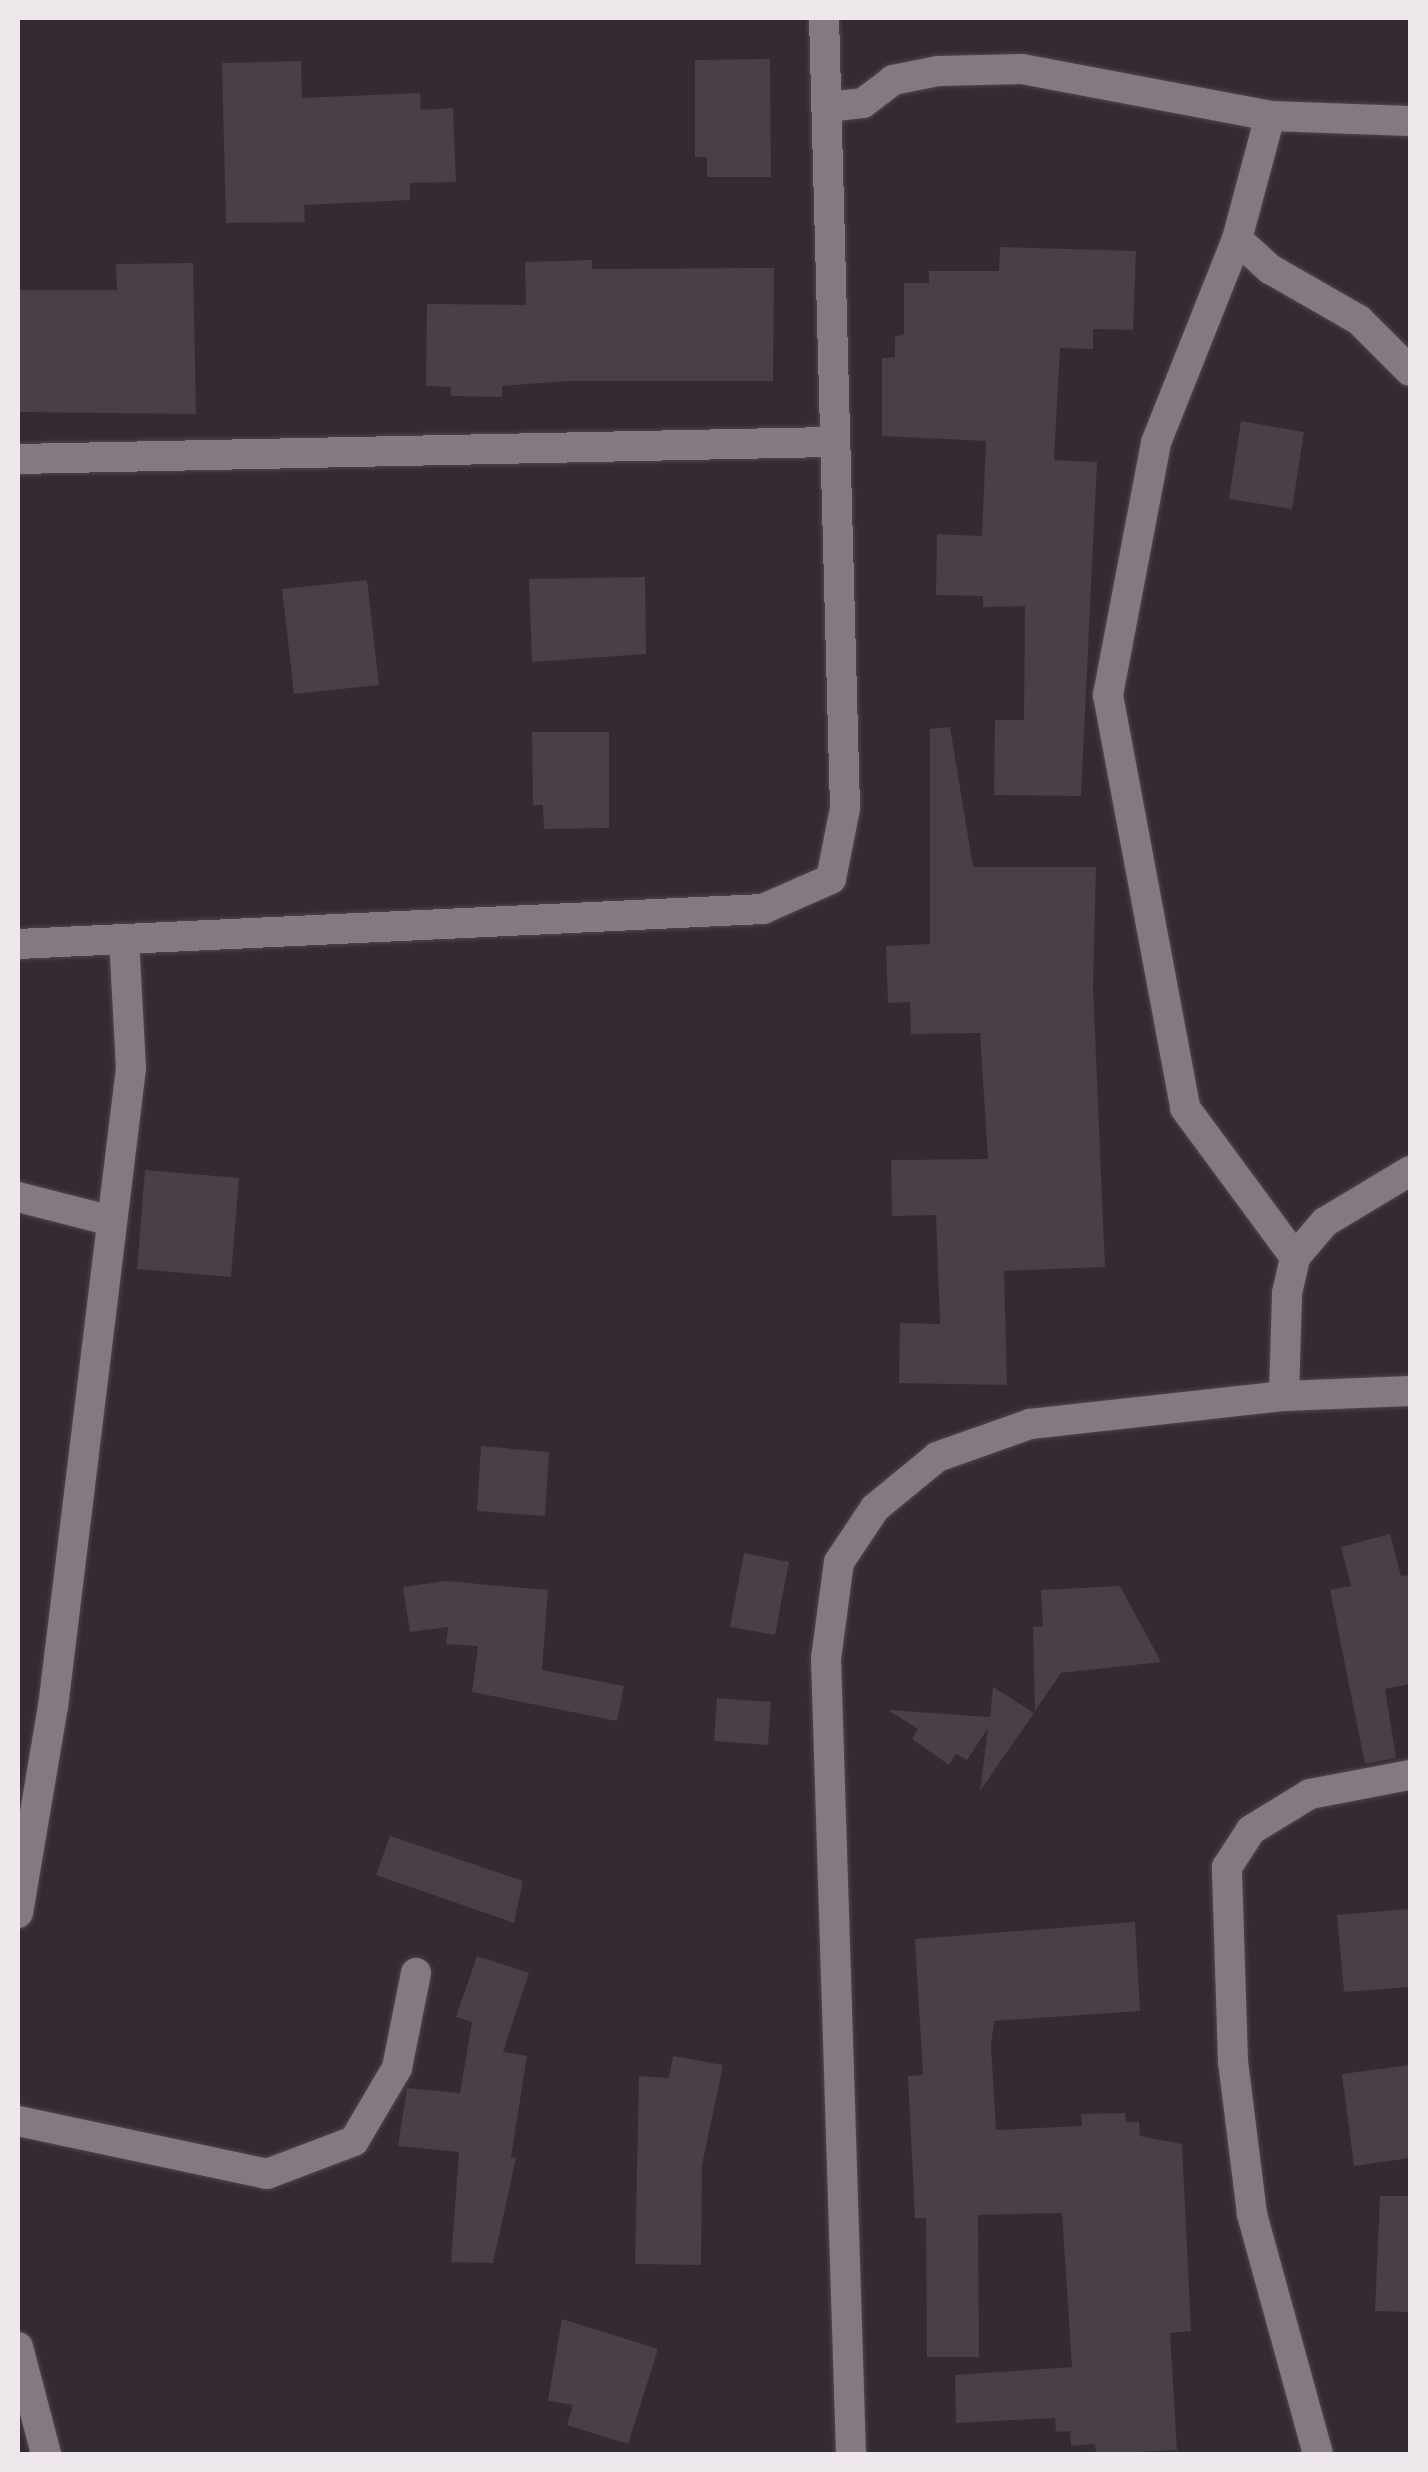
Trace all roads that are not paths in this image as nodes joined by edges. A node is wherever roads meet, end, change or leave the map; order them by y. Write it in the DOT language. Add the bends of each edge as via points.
graph roads {
  1 [pos="824,18"];
  2 [pos="826,107"];
  3 [pos="1270,116"];
  4 [pos="1410,120"];
  5 [pos="1237,239"];
  6 [pos="1410,372"];
  7 [pos="831,442"];
  8 [pos="18,459"];
  9 [pos="124,940"];
  10 [pos="18,944"];
  11 [pos="1410,1170"];
  12 [pos="18,1197"];
  13 [pos="108,1220"];
  14 [pos="1295,1257"];
  15 [pos="1408,1395"];
  16 [pos="1284,1396"];
  17 [pos="1410,1775"];
  18 [pos="18,1912"];
  19 [pos="416,1973"];
  20 [pos="18,2120"];
  21 [pos="18,2346"];
  22 [pos="46,2454"];
  23 [pos="851,2454"];
  24 [pos="1318,2454"];
  1 -- 2 [label="street"];
  2 -- 3 [label="street" via="864,104 893,80 938,71 1022,69"];
  2 -- 7 [label="street"];
  3 -- 4 [label="street"];
  3 -- 5 [label="street"];
  5 -- 6 [label="street" via="1270,269 1360,320"];
  5 -- 14 [label="street" via="1156,443 1108,696 1185,1108"];
  7 -- 8 [label="street"];
  7 -- 9 [label="street" via="845,808 831,879 763,909"];
  9 -- 10 [label="street"];
  9 -- 13 [label="street" via="132,1068"];
  11 -- 14 [label="street" via="1325,1222"];
  12 -- 13 [label="street"];
  13 -- 18 [label="street" via="53,1707"];
  14 -- 16 [label="street" via="1287,1294"];
  15 -- 16 [label="street"];
  16 -- 23 [label="street" via="1030,1424 936,1457 876,1508 838,1562 826,1659"];
  17 -- 24 [label="street" via="1310,1794 1251,1830 1228,1867 1233,2062 1252,2214"];
  19 -- 20 [label="street" via="397,2068 354,2141 267,2174"];
  21 -- 22 [label="street"];
}
